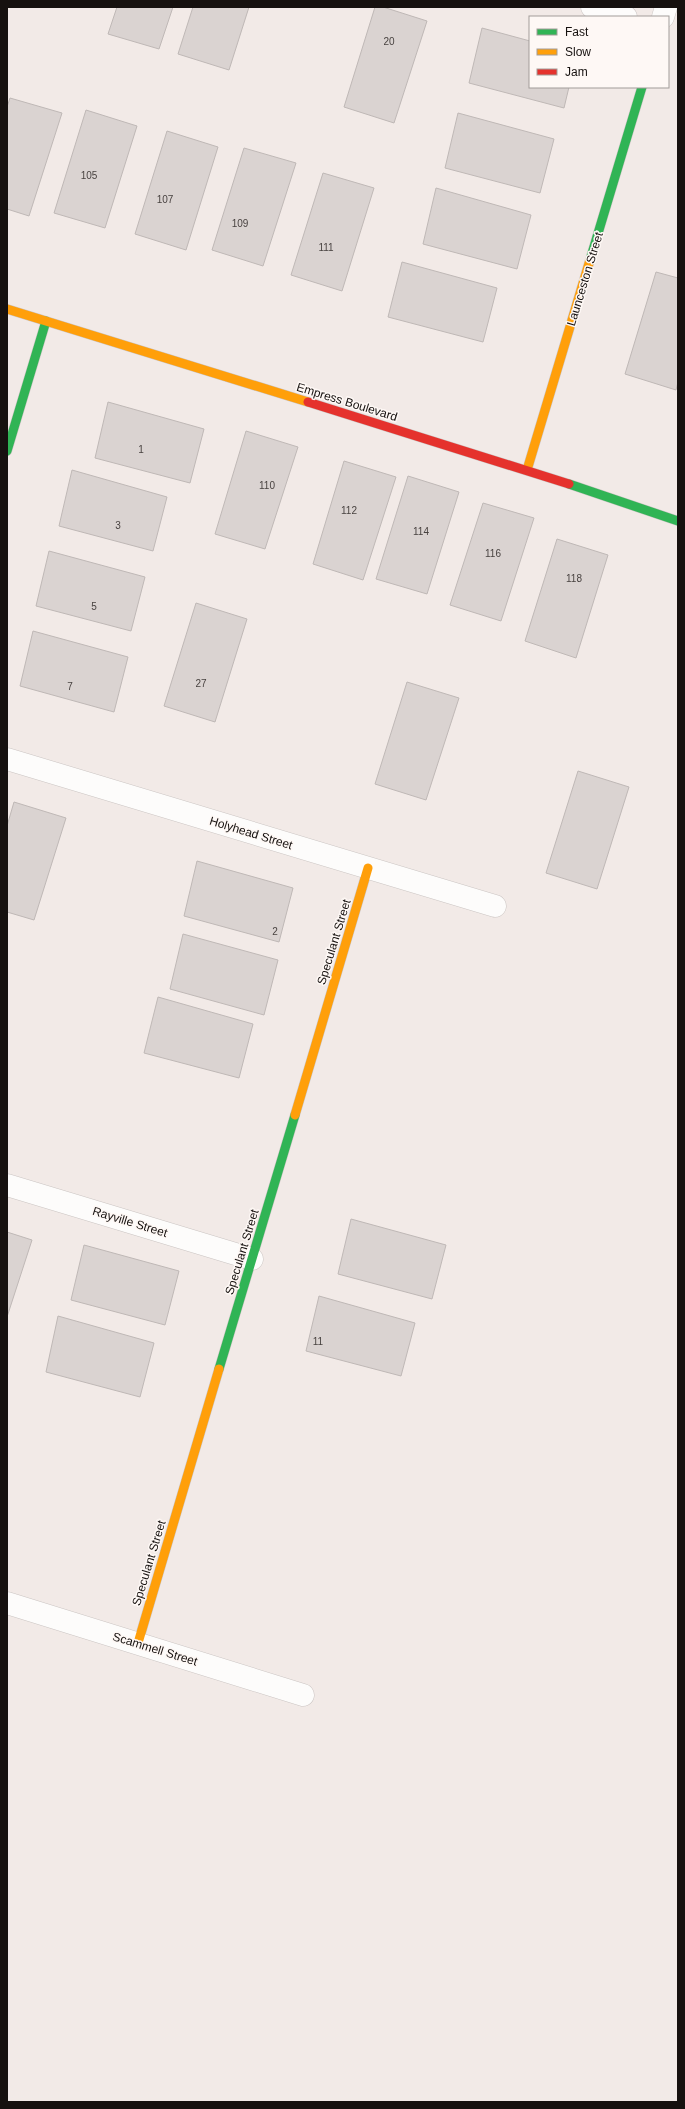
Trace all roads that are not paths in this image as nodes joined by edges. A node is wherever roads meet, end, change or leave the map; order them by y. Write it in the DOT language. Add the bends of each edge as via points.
graph roads {
  1 [pos="592,7"];
  2 [pos="623,16"];
  3 [pos="642,88"];
  4 [pos="7,309"];
  5 [pos="46,321"];
  6 [pos="7,452"];
  7 [pos="527,470"];
  8 [pos="678,521"];
  9 [pos="7,759"];
  10 [pos="368,868"];
  11 [pos="495,906"];
  12 [pos="7,1185"];
  13 [pos="252,1259"];
  14 [pos="7,1603"];
  15 [pos="138,1643"];
  16 [pos="303,1695"];
  1 -- 2 [label="street"];
  3 -- 7 [label="street, Launceston Street"];
  4 -- 5 [label="street, Empress Boulevard"];
  5 -- 6 [label="street"];
  5 -- 7 [label="street, Empress Boulevard"];
  7 -- 8 [label="street, Empress Boulevard"];
  9 -- 10 [label="street, Holyhead Street"];
  10 -- 11 [label="street, Holyhead Street"];
  10 -- 13 [label="street, Speculant Street"];
  12 -- 13 [label="street, Rayville Street"];
  13 -- 15 [label="street, Speculant Street"];
  14 -- 15 [label="street, Scammell Street"];
  15 -- 16 [label="street, Scammell Street"];
}
